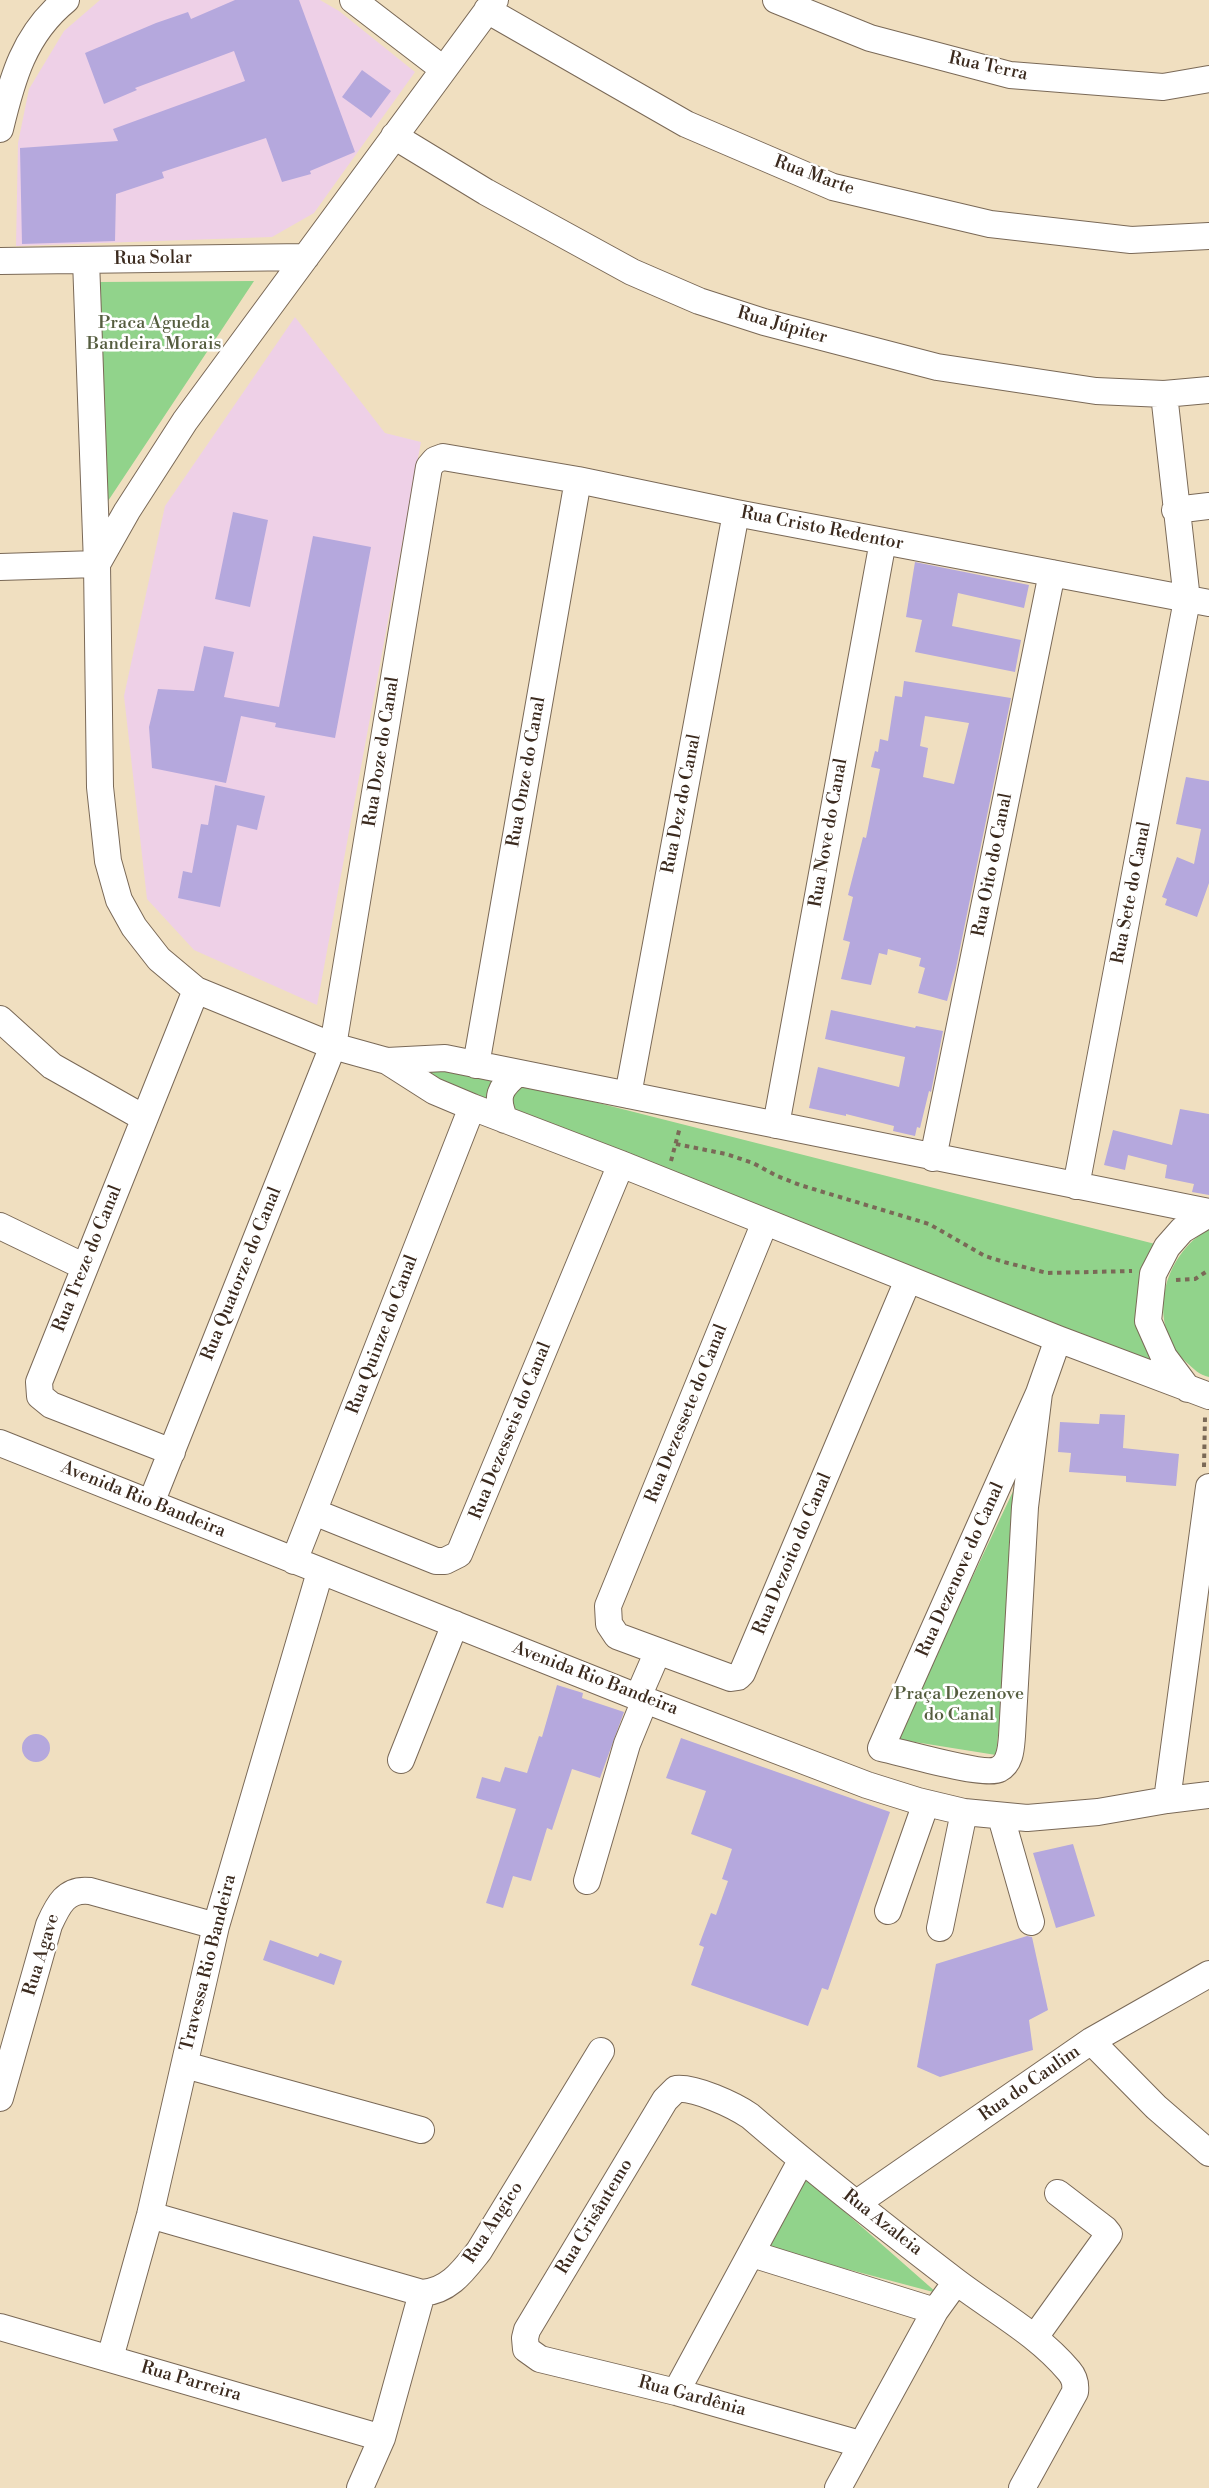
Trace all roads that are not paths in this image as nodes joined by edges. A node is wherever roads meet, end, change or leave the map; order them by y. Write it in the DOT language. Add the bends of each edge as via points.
graph roads {
  1 [pos="66,0"];
  2 [pos="353,0"];
  3 [pos="776,0"];
  4 [pos="491,5"];
  5 [pos="443,69"];
  6 [pos="1209,79"];
  7 [pos="0,129"];
  8 [pos="394,136"];
  9 [pos="1209,236"];
  10 [pos="306,257"];
  11 [pos="86,260"];
  12 [pos="0,261"];
  13 [pos="1209,390"];
  14 [pos="1164,394"];
  15 [pos="435,460"];
  16 [pos="578,480"];
  17 [pos="1209,506"];
  18 [pos="1175,510"];
  19 [pos="736,513"];
  20 [pos="883,541"];
  21 [pos="97,564"];
  22 [pos="0,567"];
  23 [pos="1052,573"];
  24 [pos="1198,601"];
  25 [pos="196,990"];
  26 [pos="0,1019"];
  27 [pos="333,1046"];
  28 [pos="387,1061"];
  29 [pos="476,1065"];
  30 [pos="518,1073"];
  31 [pos="628,1095"];
  32 [pos="472,1107"];
  33 [pos="144,1118"];
  34 [pos="505,1120"];
  35 [pos="776,1125"];
  36 [pos="933,1158"];
  37 [pos="621,1164"];
  38 [pos="1076,1186"];
  39 [pos="1209,1213"];
  40 [pos="765,1222"];
  41 [pos="0,1226"];
  42 [pos="85,1267"];
  43 [pos="908,1280"];
  44 [pos="1058,1339"];
  45 [pos="1039,1393"];
  46 [pos="1201,1394"];
  47 [pos="0,1443"];
  48 [pos="172,1452"];
  49 [pos="1206,1481"];
  50 [pos="151,1503"];
  51 [pos="314,1512"];
  52 [pos="294,1561"];
  53 [pos="320,1572"];
  54 [pos="609,1606"];
  55 [pos="455,1624"];
  56 [pos="658,1651"];
  57 [pos="642,1698"];
  58 [pos="401,1760"];
  59 [pos="1209,1795"];
  60 [pos="1167,1800"];
  61 [pos="926,1803"];
  62 [pos="964,1812"];
  63 [pos="1001,1817"];
  64 [pos="587,1881"];
  65 [pos="888,1911"];
  66 [pos="1031,1922"];
  67 [pos="216,1926"];
  68 [pos="940,1928"];
  69 [pos="1209,1974"];
  70 [pos="1091,2042"];
  71 [pos="602,2051"];
  72 [pos="5,2058"];
  73 [pos="185,2065"];
  74 [pos="676,2089"];
  75 [pos="0,2098"];
  76 [pos="421,2130"];
  77 [pos="1209,2153"];
  78 [pos="801,2162"];
  79 [pos="1058,2193"];
  80 [pos="857,2203"];
  81 [pos="150,2214"];
  82 [pos="752,2254"];
  83 [pos="956,2282"];
  84 [pos="422,2293"];
  85 [pos="935,2311"];
  86 [pos="0,2327"];
  87 [pos="1035,2337"];
  88 [pos="525,2349"];
  89 [pos="110,2358"];
  90 [pos="676,2392"];
  91 [pos="382,2438"];
  92 [pos="860,2445"];
  93 [pos="360,2488"];
  94 [pos="838,2488"];
  95 [pos="1022,2488"];
  1 -- 7 [label="street" via="50,13 29,43 13,76"];
  2 -- 5 [label="street"];
  3 -- 6 [label="street, Rua Terra" via="870,38 1010,75 1163,87"];
  4 -- 5 [label="street"];
  4 -- 9 [label="street, Rua Marte" via="686,124 833,187 990,225 1131,240"];
  5 -- 8 [label="street"];
  8 -- 10 [label="street"];
  8 -- 14 [label="street, Rua Júpiter" via="632,272 699,301 937,367 1096,391"];
  10 -- 11 [label="street, Rua Solar"];
  10 -- 21 [label="street" via="185,421"];
  11 -- 12 [label="street, Rua Solar"];
  11 -- 21 [label="street"];
  13 -- 14 [label="street, Rua Júpiter"];
  14 -- 18 [label="street, Rua Sete do Canal"];
  15 -- 16 [label="street, Rua Cristo Redentor" via="442,457"];
  15 -- 27 [label="street, Rua Doze do Canal" via="429,467"];
  16 -- 19 [label="street, Rua Cristo Redentor"];
  16 -- 29 [label="street, Rua Onze do Canal"];
  17 -- 18 [label="street"];
  18 -- 24 [label="street, Rua Sete do Canal"];
  19 -- 20 [label="street, Rua Cristo Redentor"];
  19 -- 31 [label="street, Rua Dez do Canal"];
  20 -- 23 [label="street, Rua Cristo Redentor"];
  20 -- 35 [label="street, Rua Nove do Canal"];
  21 -- 22 [label="street"];
  21 -- 25 [label="street" via="100,787 108,861 119,900 134,927 159,959"];
  23 -- 24 [label="street, Rua Cristo Redentor"];
  23 -- 36 [label="street, Rua Oito do Canal"];
  24 -- 38 [label="street, Rua Sete do Canal"];
  25 -- 27 [label="street"];
  25 -- 33 [label="street, Rua Treze do Canal"];
  26 -- 33 [label="street" via="52,1066"];
  27 -- 28 [label="street"];
  27 -- 48 [label="street, Rua Quatorze do Canal"];
  28 -- 29 [label="street" via="446,1058"];
  28 -- 32 [label="street" via="434,1091"];
  29 -- 30 [label="street"];
  30 -- 31 [label="street"];
  30 -- 34 [label="street" via="500,1094 499,1105"];
  31 -- 35 [label="street"];
  32 -- 34 [label="street"];
  32 -- 51 [label="street, Rua Quinze do Canal"];
  33 -- 42 [label="street, Rua Treze do Canal"];
  34 -- 37 [label="street"];
  35 -- 36 [label="street"];
  36 -- 38 [label="street"];
  37 -- 40 [label="street"];
  37 -- 51 [label="street, Rua Dezesseis do Canal" via="459,1554 436,1561"];
  38 -- 39 [label="street"];
  39 -- 46 [label="street" via="1182,1230 1167,1247 1153,1274 1148,1321 1164,1357"];
  40 -- 43 [label="street"];
  40 -- 54 [label="street, Rua Dezessete do Canal"];
  41 -- 42 [label="street"];
  42 -- 48 [label="street, Rua Treze do Canal" via="39,1382 40,1396 51,1405"];
  43 -- 44 [label="street"];
  43 -- 56 [label="street, Rua Dezoito do Canal" via="742,1673 731,1678"];
  44 -- 45 [label="street, Rua Dezenove do Canal"];
  44 -- 46 [label="street"];
  45 -- 45 [label="street, Rua Dezenove do Canal" via="964,1565 881,1748 994,1771 1009,1757 1025,1507"];
  47 -- 50 [label="street, Avenida Rio Bandeira"];
  48 -- 50 [label="street, Rua Quatorze do Canal"];
  49 -- 60 [label="street"];
  50 -- 52 [label="street, Avenida Rio Bandeira"];
  51 -- 52 [label="street, Rua Quinze do Canal"];
  52 -- 53 [label="street, Avenida Rio Bandeira"];
  53 -- 55 [label="street, Avenida Rio Bandeira"];
  53 -- 67 [label="street, Travessa Rio Bandeira"];
  54 -- 56 [label="street, Rua Dezoito do Canal" via="609,1624 617,1636"];
  55 -- 57 [label="street, Avenida Rio Bandeira"];
  55 -- 58 [label="street"];
  56 -- 57 [label="street"];
  57 -- 61 [label="street, Avenida Rio Bandeira" via="867,1785"];
  57 -- 64 [label="street"];
  59 -- 60 [label="street, Avenida Rio Bandeira"];
  60 -- 63 [label="street, Avenida Rio Bandeira" via="1062,1817"];
  61 -- 62 [label="street, Avenida Rio Bandeira"];
  61 -- 65 [label="street"];
  62 -- 63 [label="street, Avenida Rio Bandeira"];
  62 -- 68 [label="street"];
  63 -- 66 [label="street"];
  67 -- 72 [label="street, Rua Agave" via="90,1891 71,1893 58,1905 50,1925"];
  67 -- 73 [label="street, Travessa Rio Bandeira"];
  69 -- 70 [label="street, Rua do Caulim"];
  70 -- 77 [label="street"];
  70 -- 80 [label="street, Rua do Caulim"];
  71 -- 84 [label="street, Rua Angico" via="479,2251 446,2286"];
  72 -- 75 [label="street, Rua Agave"];
  73 -- 76 [label="street"];
  73 -- 81 [label="street, Travessa Rio Bandeira"];
  74 -- 78 [label="street, Rua Azaleia" via="688,2089 741,2110"];
  74 -- 88 [label="street, Rua Crisântemo" via="665,2100 527,2330"];
  78 -- 80 [label="street, Rua Azaleia"];
  78 -- 82 [label="street"];
  79 -- 87 [label="street" via="1109,2234"];
  80 -- 83 [label="street, Rua Azaleia"];
  81 -- 84 [label="street"];
  81 -- 89 [label="street, Travessa Rio Bandeira"];
  82 -- 85 [label="street"];
  82 -- 90 [label="street"];
  83 -- 85 [label="street"];
  83 -- 87 [label="street, Rua Azaleia"];
  84 -- 91 [label="street"];
  85 -- 92 [label="street"];
  86 -- 89 [label="street, Rua Parreira"];
  87 -- 95 [label="street, Rua Azaleia" via="1068,2370 1075,2381 1075,2392"];
  88 -- 90 [label="street, Rua Gardênia" via="540,2359"];
  89 -- 91 [label="street, Rua Parreira"];
  90 -- 92 [label="street, Rua Gardênia"];
  91 -- 93 [label="street"];
  92 -- 94 [label="street"];
}
